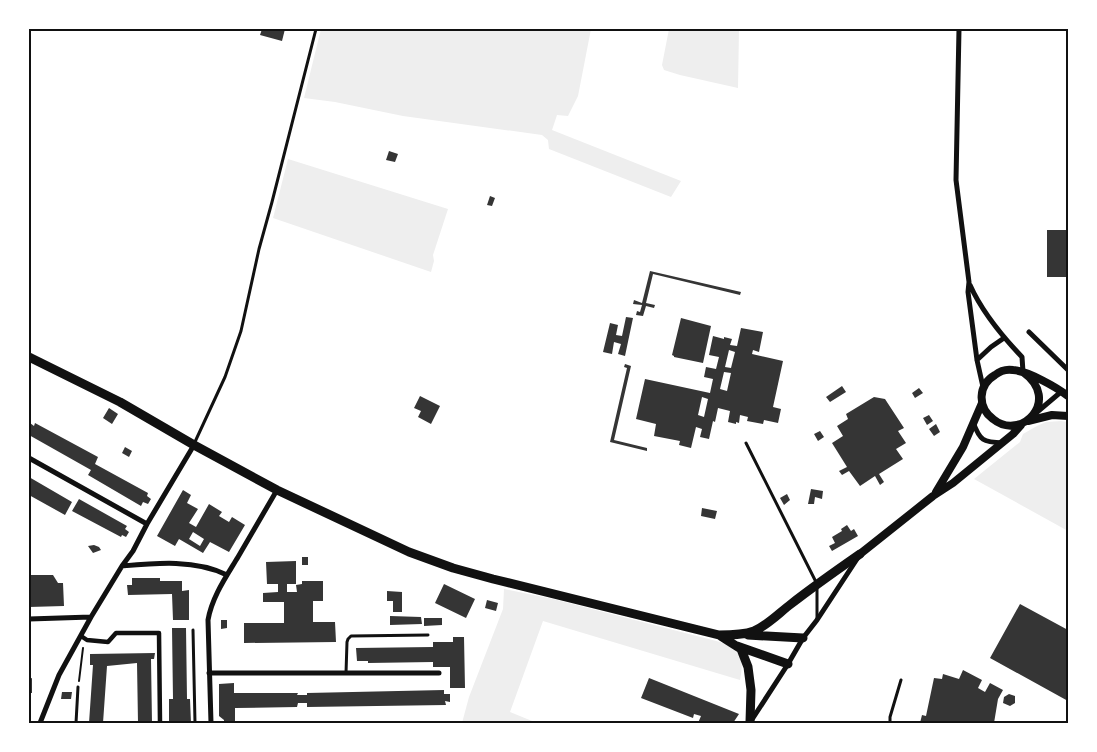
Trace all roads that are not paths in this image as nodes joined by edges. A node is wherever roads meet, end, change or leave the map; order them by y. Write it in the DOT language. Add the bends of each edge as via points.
graph roads {
  1 [pos="316,29"];
  2 [pos="959,29"];
  3 [pos="968,282"];
  4 [pos="1029,332"];
  5 [pos="1004,338"];
  6 [pos="29,357"];
  7 [pos="978,360"];
  8 [pos="1068,370"];
  9 [pos="1023,372"];
  10 [pos="983,387"];
  11 [pos="1065,394"];
  12 [pos="982,402"];
  13 [pos="1034,415"];
  14 [pos="1068,416"];
  15 [pos="973,421"];
  16 [pos="1023,423"];
  17 [pos="1002,442"];
  18 [pos="746,443"];
  19 [pos="194,445"];
  20 [pos="29,458"];
  21 [pos="277,490"];
  22 [pos="934,496"];
  23 [pos="147,524"];
  24 [pos="860,554"];
  25 [pos="122,566"];
  26 [pos="227,575"];
  27 [pos="817,584"];
  28 [pos="92,617"];
  29 [pos="29,618"];
  30 [pos="817,620"];
  31 [pos="193,630"];
  32 [pos="738,634"];
  33 [pos="428,635"];
  34 [pos="81,636"];
  35 [pos="719,636"];
  36 [pos="803,638"];
  37 [pos="733,644"];
  38 [pos="788,664"];
  39 [pos="346,673"];
  40 [pos="439,673"];
  41 [pos="209,674"];
  42 [pos="901,680"];
  43 [pos="78,687"];
  44 [pos="40,723"];
  45 [pos="76,723"];
  46 [pos="160,723"];
  47 [pos="195,723"];
  48 [pos="211,723"];
  49 [pos="750,723"];
  50 [pos="890,723"];
  1 -- 19 [label="lane" via="241,331 225,377"];
  2 -- 3 [label="street" via="956,180"];
  3 -- 5 [label="street"];
  3 -- 7 [label="street"];
  4 -- 8 [label="street"];
  5 -- 7 [label="street"];
  5 -- 9 [label="street" via="1022,357"];
  6 -- 19 [label="main road" via="120,402"];
  7 -- 10 [label="street"];
  9 -- 10 [label="street" via="1001,371 987,380"];
  9 -- 11 [label="street"];
  9 -- 13 [label="street" via="1037,386 1038,406"];
  10 -- 12 [label="street"];
  11 -- 13 [label="street"];
  12 -- 15 [label="street"];
  12 -- 16 [label="street" via="987,413 999,424"];
  13 -- 16 [label="street"];
  14 -- 16 [label="street" via="1052,415"];
  15 -- 17 [label="street" via="983,440"];
  15 -- 22 [label="street" via="963,447"];
  16 -- 17 [label="street"];
  17 -- 22 [label="street"];
  18 -- 27 [label="lane"];
  19 -- 21 [label="main road"];
  19 -- 23 [label="street"];
  20 -- 23 [label="street"];
  21 -- 26 [label="street"];
  21 -- 35 [label="main road" via="409,552 453,568"];
  22 -- 24 [label="street"];
  23 -- 25 [label="street"];
  24 -- 27 [label="main road"];
  24 -- 30 [label="street"];
  25 -- 26 [label="street" via="154,563 193,565"];
  25 -- 28 [label="street"];
  26 -- 41 [label="street" via="216,594 208,620"];
  27 -- 30 [label="lane"];
  27 -- 32 [label="main road" via="754,631"];
  28 -- 29 [label="street"];
  28 -- 34 [label="street"];
  30 -- 36 [label="street"];
  31 -- 47 [label="lane"];
  32 -- 35 [label="main road"];
  32 -- 36 [label="main road"];
  33 -- 39 [label="lane" via="351,636 347,642"];
  34 -- 44 [label="street" via="59,675"];
  34 -- 46 [label="street" via="87,640 108,642 116,633 159,633"];
  35 -- 37 [label="main road"];
  36 -- 38 [label="street"];
  37 -- 38 [label="main road"];
  37 -- 49 [label="main road" via="741,649 748,667"];
  38 -- 49 [label="street"];
  39 -- 40 [label="street"];
  39 -- 41 [label="street"];
  41 -- 48 [label="street"];
  42 -- 50 [label="lane"];
  43 -- 45 [label="lane"];
}
